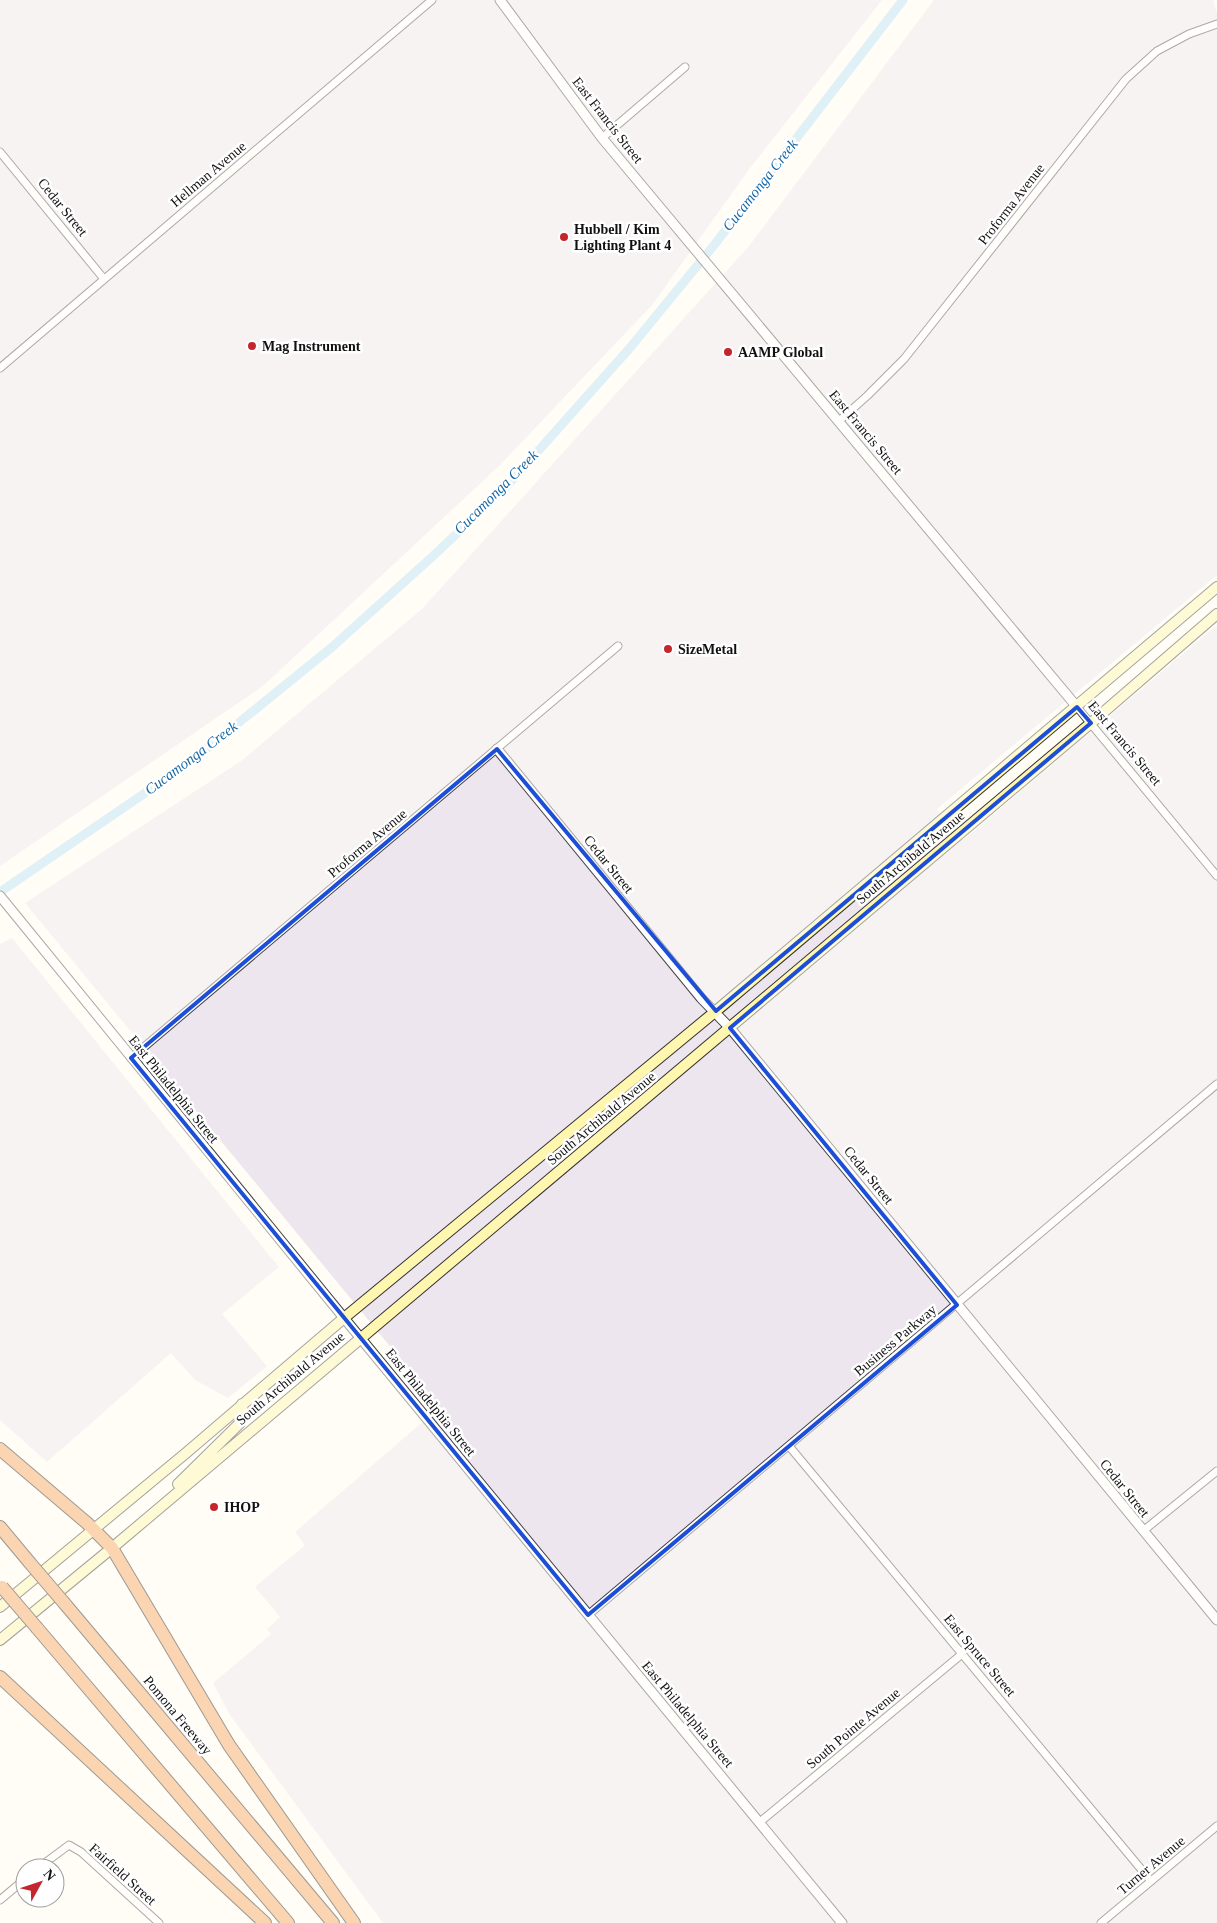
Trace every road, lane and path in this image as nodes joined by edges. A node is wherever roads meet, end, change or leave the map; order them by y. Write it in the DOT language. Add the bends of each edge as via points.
graph roads {
  1 [pos="432,0"];
  2 [pos="500,0"];
  3 [pos="1217,24"];
  4 [pos="685,67"];
  5 [pos="602,138"];
  6 [pos="0,152"];
  7 [pos="104,279"];
  8 [pos="0,368"];
  9 [pos="839,421"];
  10 [pos="1217,587"];
  11 [pos="1217,614"];
  12 [pos="618,646"];
  13 [pos="1077,707"];
  14 [pos="1090,723"];
  15 [pos="497,750"];
  16 [pos="1217,876"];
  17 [pos="0,896"];
  18 [pos="716,1011"];
  19 [pos="730,1028"];
  20 [pos="131,1058"];
  21 [pos="1217,1084"];
  22 [pos="957,1304"];
  23 [pos="344,1318"];
  24 [pos="360,1338"];
  25 [pos="242,1404"];
  26 [pos="789,1446"];
  27 [pos="0,1449"];
  28 [pos="1217,1471"];
  29 [pos="160,1506"];
  30 [pos="0,1527"];
  31 [pos="94,1529"];
  32 [pos="1143,1531"];
  33 [pos="112,1548"];
  34 [pos="1,1586"];
  35 [pos="0,1607"];
  36 [pos="588,1615"];
  37 [pos="1217,1620"];
  38 [pos="0,1640"];
  39 [pos="962,1654"];
  40 [pos="0,1677"];
  41 [pos="760,1822"];
  42 [pos="1217,1826"];
  43 [pos="51,1858"];
  44 [pos="1151,1881"];
  45 [pos="15,1887"];
  46 [pos="0,1900"];
  47 [pos="159,1923"];
  48 [pos="265,1923"];
  49 [pos="288,1923"];
  50 [pos="333,1923"];
  51 [pos="354,1923"];
  52 [pos="842,1923"];
  53 [pos="1101,1923"];
  1 -- 7 [label="street, Hellman Avenue"];
  2 -- 5 [label="street, East Francis Street"];
  3 -- 9 [label="street, Proforma Avenue" via="1157,51 1126,79 904,359"];
  4 -- 5 [label="street"];
  5 -- 9 [label="street, East Francis Street"];
  6 -- 7 [label="street, Cedar Street"];
  7 -- 8 [label="street, Hellman Avenue"];
  9 -- 13 [label="street, East Francis Street"];
  10 -- 13 [label="main road, South Archibald Avenue"];
  11 -- 14 [label="main road, South Archibald Avenue"];
  12 -- 15 [label="street, Proforma Avenue"];
  13 -- 14 [label="street, East Francis Street"];
  13 -- 18 [label="main road, South Archibald Avenue"];
  14 -- 16 [label="street, East Francis Street"];
  14 -- 19 [label="main road, South Archibald Avenue"];
  15 -- 18 [label="street, Cedar Street" via="701,998"];
  15 -- 20 [label="street, Proforma Avenue"];
  17 -- 20 [label="street, East Philadelphia Street"];
  18 -- 19 [label="street, Cedar Street"];
  18 -- 23 [label="main road, South Archibald Avenue"];
  19 -- 22 [label="street, Cedar Street"];
  19 -- 24 [label="main road, South Archibald Avenue"];
  20 -- 23 [label="street, East Philadelphia Street"];
  21 -- 22 [label="street, Business Parkway"];
  22 -- 26 [label="street, Business Parkway"];
  22 -- 32 [label="street, Cedar Street"];
  23 -- 24 [label="street, East Philadelphia Street"];
  23 -- 25 [label="main road, South Archibald Avenue"];
  24 -- 29 [label="main road, South Archibald Avenue"];
  24 -- 36 [label="street, East Philadelphia Street"];
  25 -- 29 [label="main road" via="244,1415 240,1422"];
  25 -- 31 [label="main road, South Archibald Avenue"];
  26 -- 36 [label="street, Business Parkway"];
  26 -- 39 [label="street, East Spruce Street"];
  27 -- 31 [label="highway"];
  28 -- 32 [label="street"];
  29 -- 33 [label="main road, South Archibald Avenue"];
  30 -- 50 [label="highway, Pomona Freeway, bridge"];
  31 -- 33 [label="highway"];
  31 -- 35 [label="main road, South Archibald Avenue"];
  32 -- 37 [label="street, Cedar Street"];
  33 -- 38 [label="main road, South Archibald Avenue"];
  33 -- 51 [label="highway" via="229,1745"];
  34 -- 49 [label="highway, bridge"];
  36 -- 41 [label="street, East Philadelphia Street"];
  39 -- 41 [label="street, South Pointe Avenue"];
  39 -- 44 [label="street, East Spruce Street"];
  40 -- 48 [label="highway"];
  41 -- 52 [label="street, East Philadelphia Street"];
  42 -- 44 [label="street, Turner Avenue"];
  43 -- 47 [label="street, Fairfield Street" via="69,1845 81,1852"];
  44 -- 53 [label="street, Turner Avenue"];
  45 -- 46 [label="street"];
}
